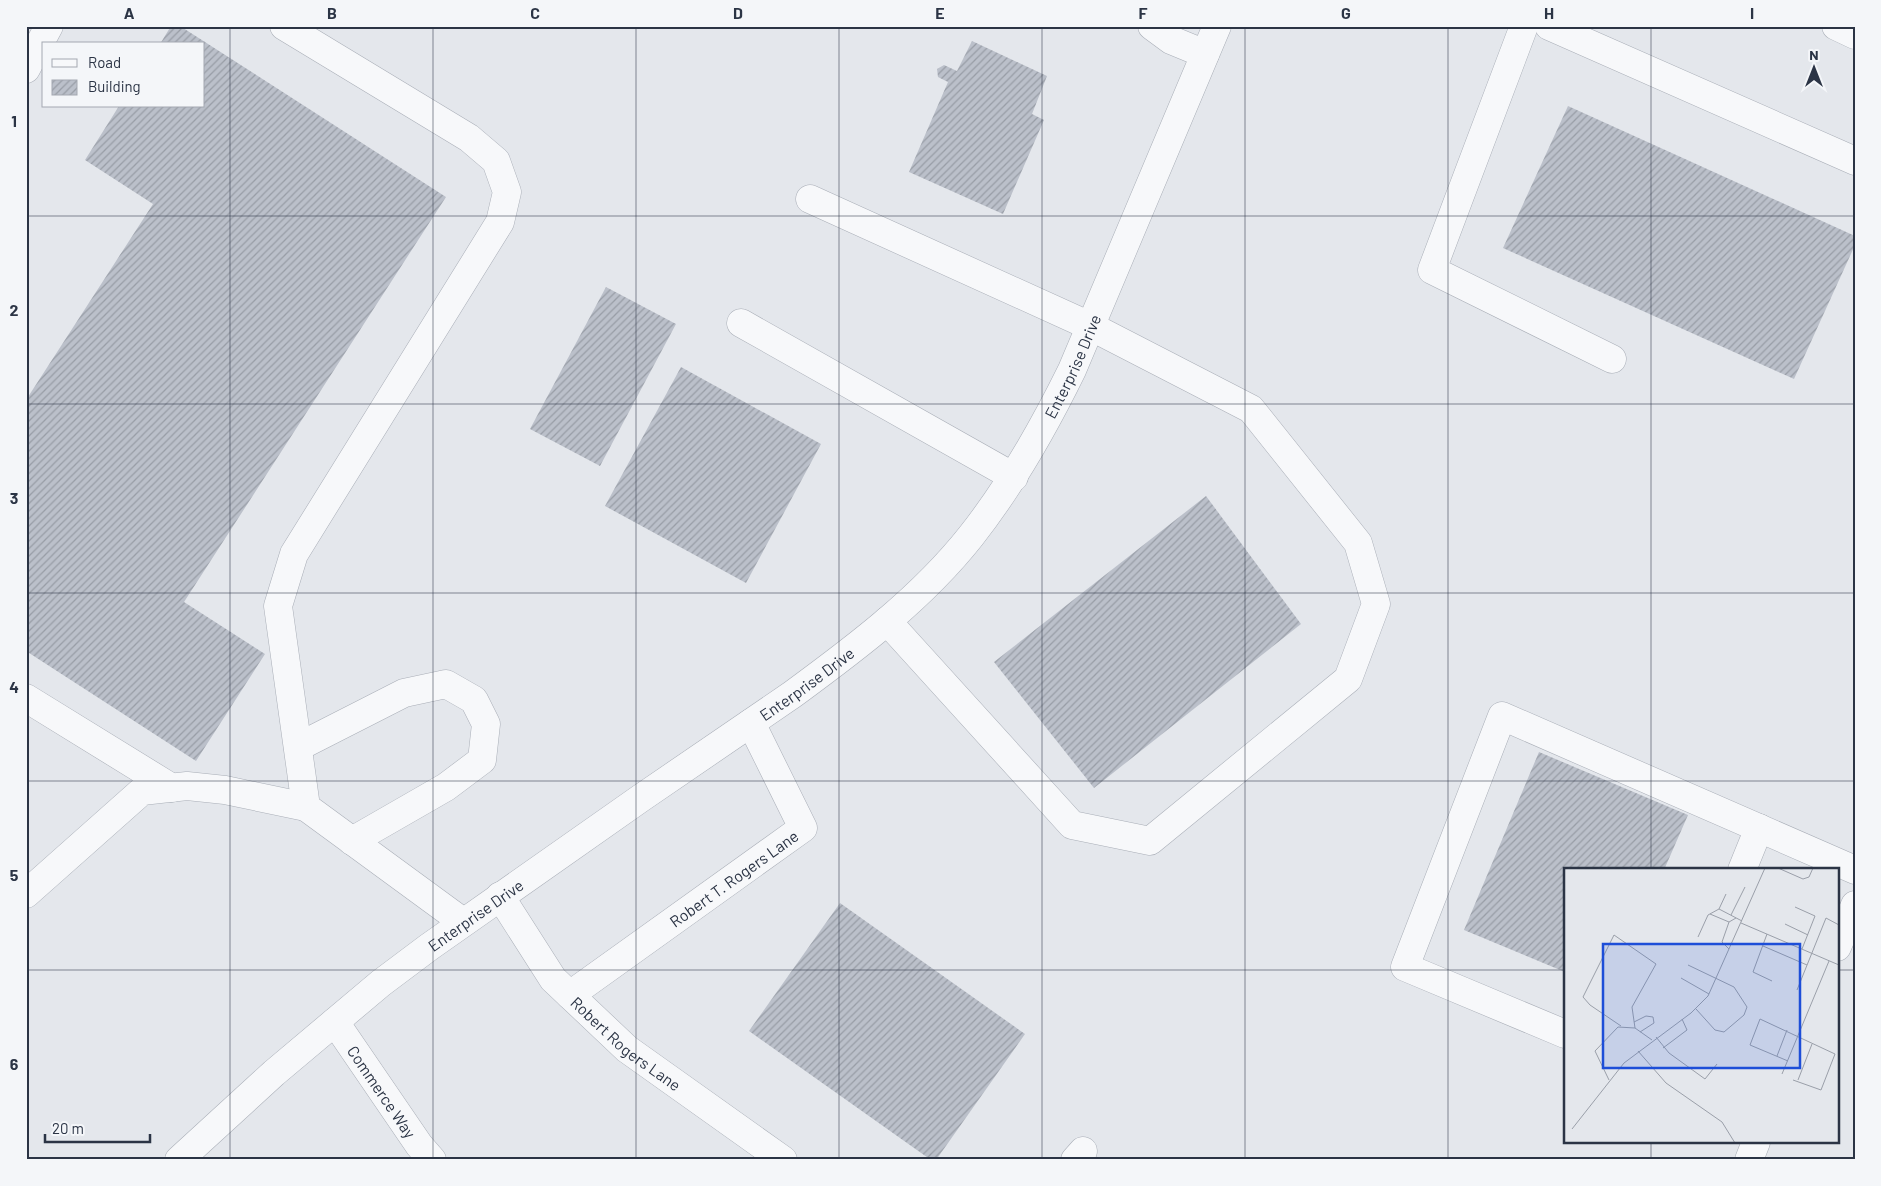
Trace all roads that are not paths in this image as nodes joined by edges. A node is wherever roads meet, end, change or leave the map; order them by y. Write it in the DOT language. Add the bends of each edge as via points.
graph roads {
  1 [pos="49,26"];
  2 [pos="284,26"];
  3 [pos="1152,26"];
  4 [pos="1217,26"];
  5 [pos="1524,26"];
  6 [pos="1549,26"];
  7 [pos="1836,26"];
  8 [pos="1855,34"];
  9 [pos="1205,54"];
  10 [pos="26,69"];
  11 [pos="1855,161"];
  12 [pos="810,199"];
  13 [pos="741,323"];
  14 [pos="1090,326"];
  15 [pos="1612,359"];
  16 [pos="1014,476"];
  17 [pos="886,621"];
  18 [pos="26,698"];
  19 [pos="751,723"];
  20 [pos="298,747"];
  21 [pos="172,788"];
  22 [pos="306,807"];
  23 [pos="1759,828"];
  24 [pos="352,841"];
  25 [pos="1743,868"];
  26 [pos="1855,870"];
  27 [pos="26,894"];
  28 [pos="500,896"];
  29 [pos="1855,905"];
  30 [pos="463,922"];
  31 [pos="1838,945"];
  32 [pos="570,995"];
  33 [pos="335,1022"];
  34 [pos="1564,1034"];
  35 [pos="1755,1144"];
  36 [pos="179,1160"];
  37 [pos="432,1160"];
  38 [pos="783,1160"];
  39 [pos="1748,1160"];
  1 -- 10 [label="street"];
  2 -- 20 [label="street" via="469,138 496,161 507,192 500,222 294,554 278,606"];
  3 -- 9 [label="street" via="1171,40"];
  4 -- 9 [label="street, Enterprise Drive"];
  5 -- 15 [label="street" via="1432,270"];
  6 -- 11 [label="street"];
  7 -- 8 [label="street"];
  9 -- 14 [label="street, Enterprise Drive"];
  12 -- 14 [label="street"];
  13 -- 16 [label="street"];
  14 -- 16 [label="street, Enterprise Drive" via="1045,425"];
  14 -- 17 [label="street" via="1252,409 1358,542 1376,604 1348,679 1150,841 1072,825"];
  16 -- 17 [label="street, Enterprise Drive" via="970,537 930,581"];
  17 -- 19 [label="street, Enterprise Drive" via="840,659"];
  18 -- 21 [label="street"];
  19 -- 28 [label="street, Enterprise Drive"];
  19 -- 32 [label="street, Robert T. Rogers Lane" via="803,828"];
  20 -- 22 [label="street"];
  20 -- 24 [label="street" via="404,693 446,684 474,700 486,724 482,760 446,787"];
  21 -- 22 [label="street" via="187,786 226,790"];
  21 -- 27 [label="street" via="142,791"];
  22 -- 24 [label="street"];
  23 -- 25 [label="street"];
  23 -- 26 [label="street"];
  23 -- 34 [label="street" via="1502,716 1406,967"];
  24 -- 30 [label="street"];
  28 -- 30 [label="street, Enterprise Drive"];
  28 -- 32 [label="street, Robert Rogers Lane" via="552,979"];
  29 -- 31 [label="street"];
  30 -- 33 [label="street, Enterprise Drive"];
  32 -- 38 [label="street, Robert Rogers Lane" via="627,1049"];
  33 -- 36 [label="street, Enterprise Drive"];
  33 -- 37 [label="street, Commerce Way"];
  35 -- 39 [label="street"];
}
